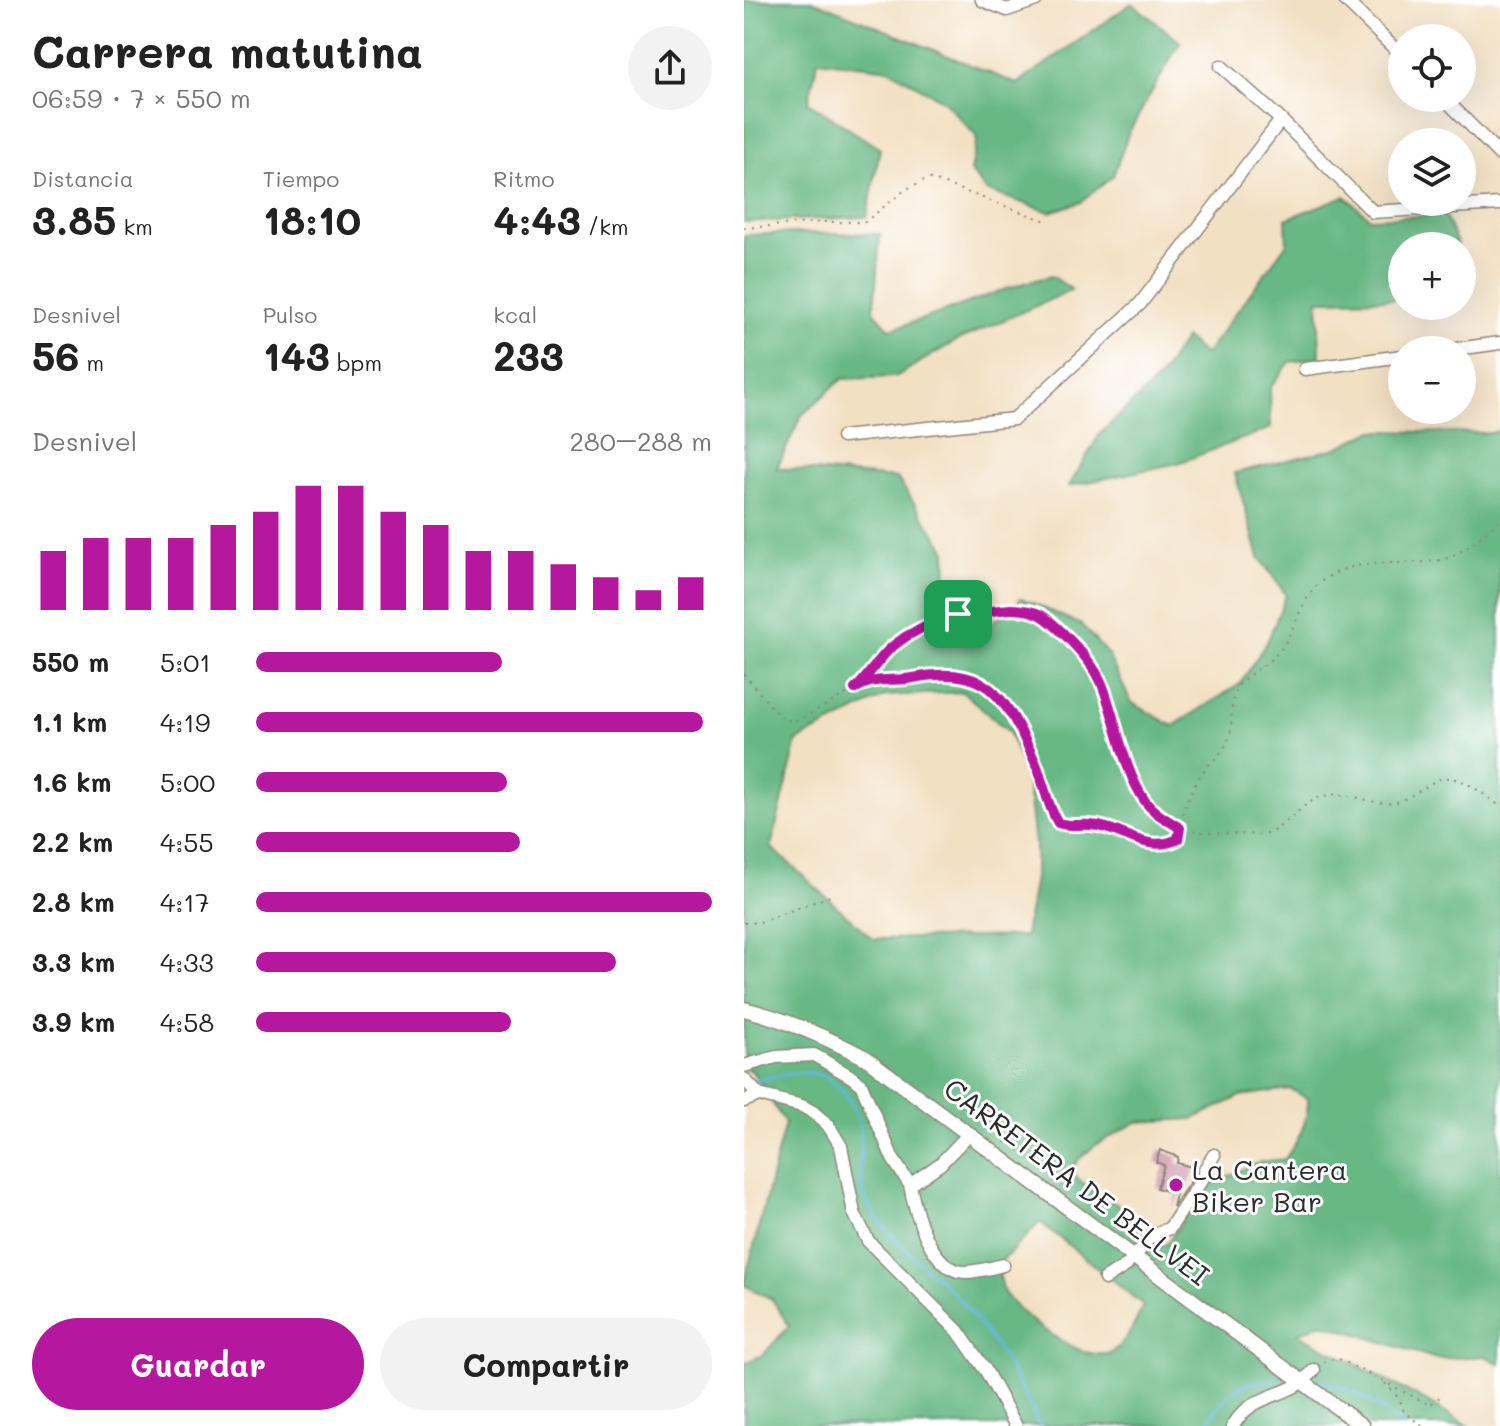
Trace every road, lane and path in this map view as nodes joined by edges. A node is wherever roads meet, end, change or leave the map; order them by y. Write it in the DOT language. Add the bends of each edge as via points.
graph roads {
  1 [pos="982,0"];
  2 [pos="1036,0"];
  3 [pos="1345,0"];
  4 [pos="1388,42"];
  5 [pos="1221,66"];
  6 [pos="1458,112"];
  7 [pos="1281,120"];
  8 [pos="1500,155"];
  9 [pos="1500,204"];
  10 [pos="1049,222"];
  11 [pos="744,228"];
  12 [pos="1500,343"];
  13 [pos="1476,346"];
  14 [pos="1388,358"];
  15 [pos="1305,369"];
  16 [pos="842,437"];
  17 [pos="1500,520"];
  18 [pos="744,674"];
  19 [pos="855,689"];
  20 [pos="1500,806"];
  21 [pos="1180,828"];
  22 [pos="833,895"];
  23 [pos="744,923"];
  24 [pos="744,1009"];
  25 [pos="744,1066"];
  26 [pos="744,1079"];
  27 [pos="759,1095"];
  28 [pos="744,1101"];
  29 [pos="1020,1123"];
  30 [pos="970,1133"];
  31 [pos="995,1151"];
  32 [pos="1214,1155"];
  33 [pos="910,1185"];
  34 [pos="1140,1250"];
  35 [pos="1003,1265"];
  36 [pos="1127,1265"];
  37 [pos="1105,1279"];
  38 [pos="1314,1370"];
  39 [pos="1384,1382"];
  40 [pos="1302,1384"];
  41 [pos="1441,1396"];
  42 [pos="1016,1426"];
  43 [pos="1233,1426"];
  44 [pos="1362,1426"];
  45 [pos="1422,1426"];
  1 -- 2 [label="street" via="1007,10"];
  3 -- 4 [label="street"];
  5 -- 7 [label="street"];
  6 -- 8 [label="street"];
  7 -- 9 [label="street" via="1373,212"];
  7 -- 16 [label="street" via="1140,304 1014,419"];
  10 -- 11 [label="path" via="928,178 865,222"];
  12 -- 13 [label="street"];
  14 -- 15 [label="street"];
  17 -- 21 [label="path" via="1457,554 1440,560 1367,564 1327,577 1312,591 1280,650 1240,684 1229,740 1183,808"];
  18 -- 19 [label="path" via="778,715 790,721"];
  19 -- 21 [label="path" via="878,679 932,674 987,685 1011,711 1058,823 1090,825 1154,844 1178,839"];
  19 -- 21 [label="path" via="891,647 939,619 1033,609 1078,648 1101,681 1143,797"];
  20 -- 21 [label="path" via="1452,778 1391,803 1324,795 1275,832 1263,835"];
  22 -- 23 [label="path"];
  24 -- 30 [label="main road, CARRETERA DE BELLVEI" via="822,1034 866,1058"];
  25 -- 33 [label="street" via="814,1055 861,1084"];
  26 -- 27 [label="street"];
  27 -- 28 [label="street"];
  27 -- 42 [label="street" via="802,1106 828,1125 841,1146 854,1213 868,1241 958,1331"];
  29 -- 31 [label="path"];
  30 -- 31 [label="main road, CARRETERA DE BELLVEI"];
  30 -- 33 [label="street"];
  31 -- 40 [label="main road, CARRETERA DE BELLVEI"];
  32 -- 34 [label="street" via="1170,1228 1149,1238"];
  33 -- 35 [label="street" via="916,1211 945,1265 965,1272"];
  36 -- 37 [label="street"];
  38 -- 39 [label="path" via="1337,1358"];
  38 -- 40 [label="street"];
  39 -- 41 [label="path" via="1430,1405"];
  39 -- 45 [label="path" via="1404,1412"];
  40 -- 43 [label="street" via="1249,1406"];
  40 -- 44 [label="main road, CARRETERA DE BELLVEI"];
}
